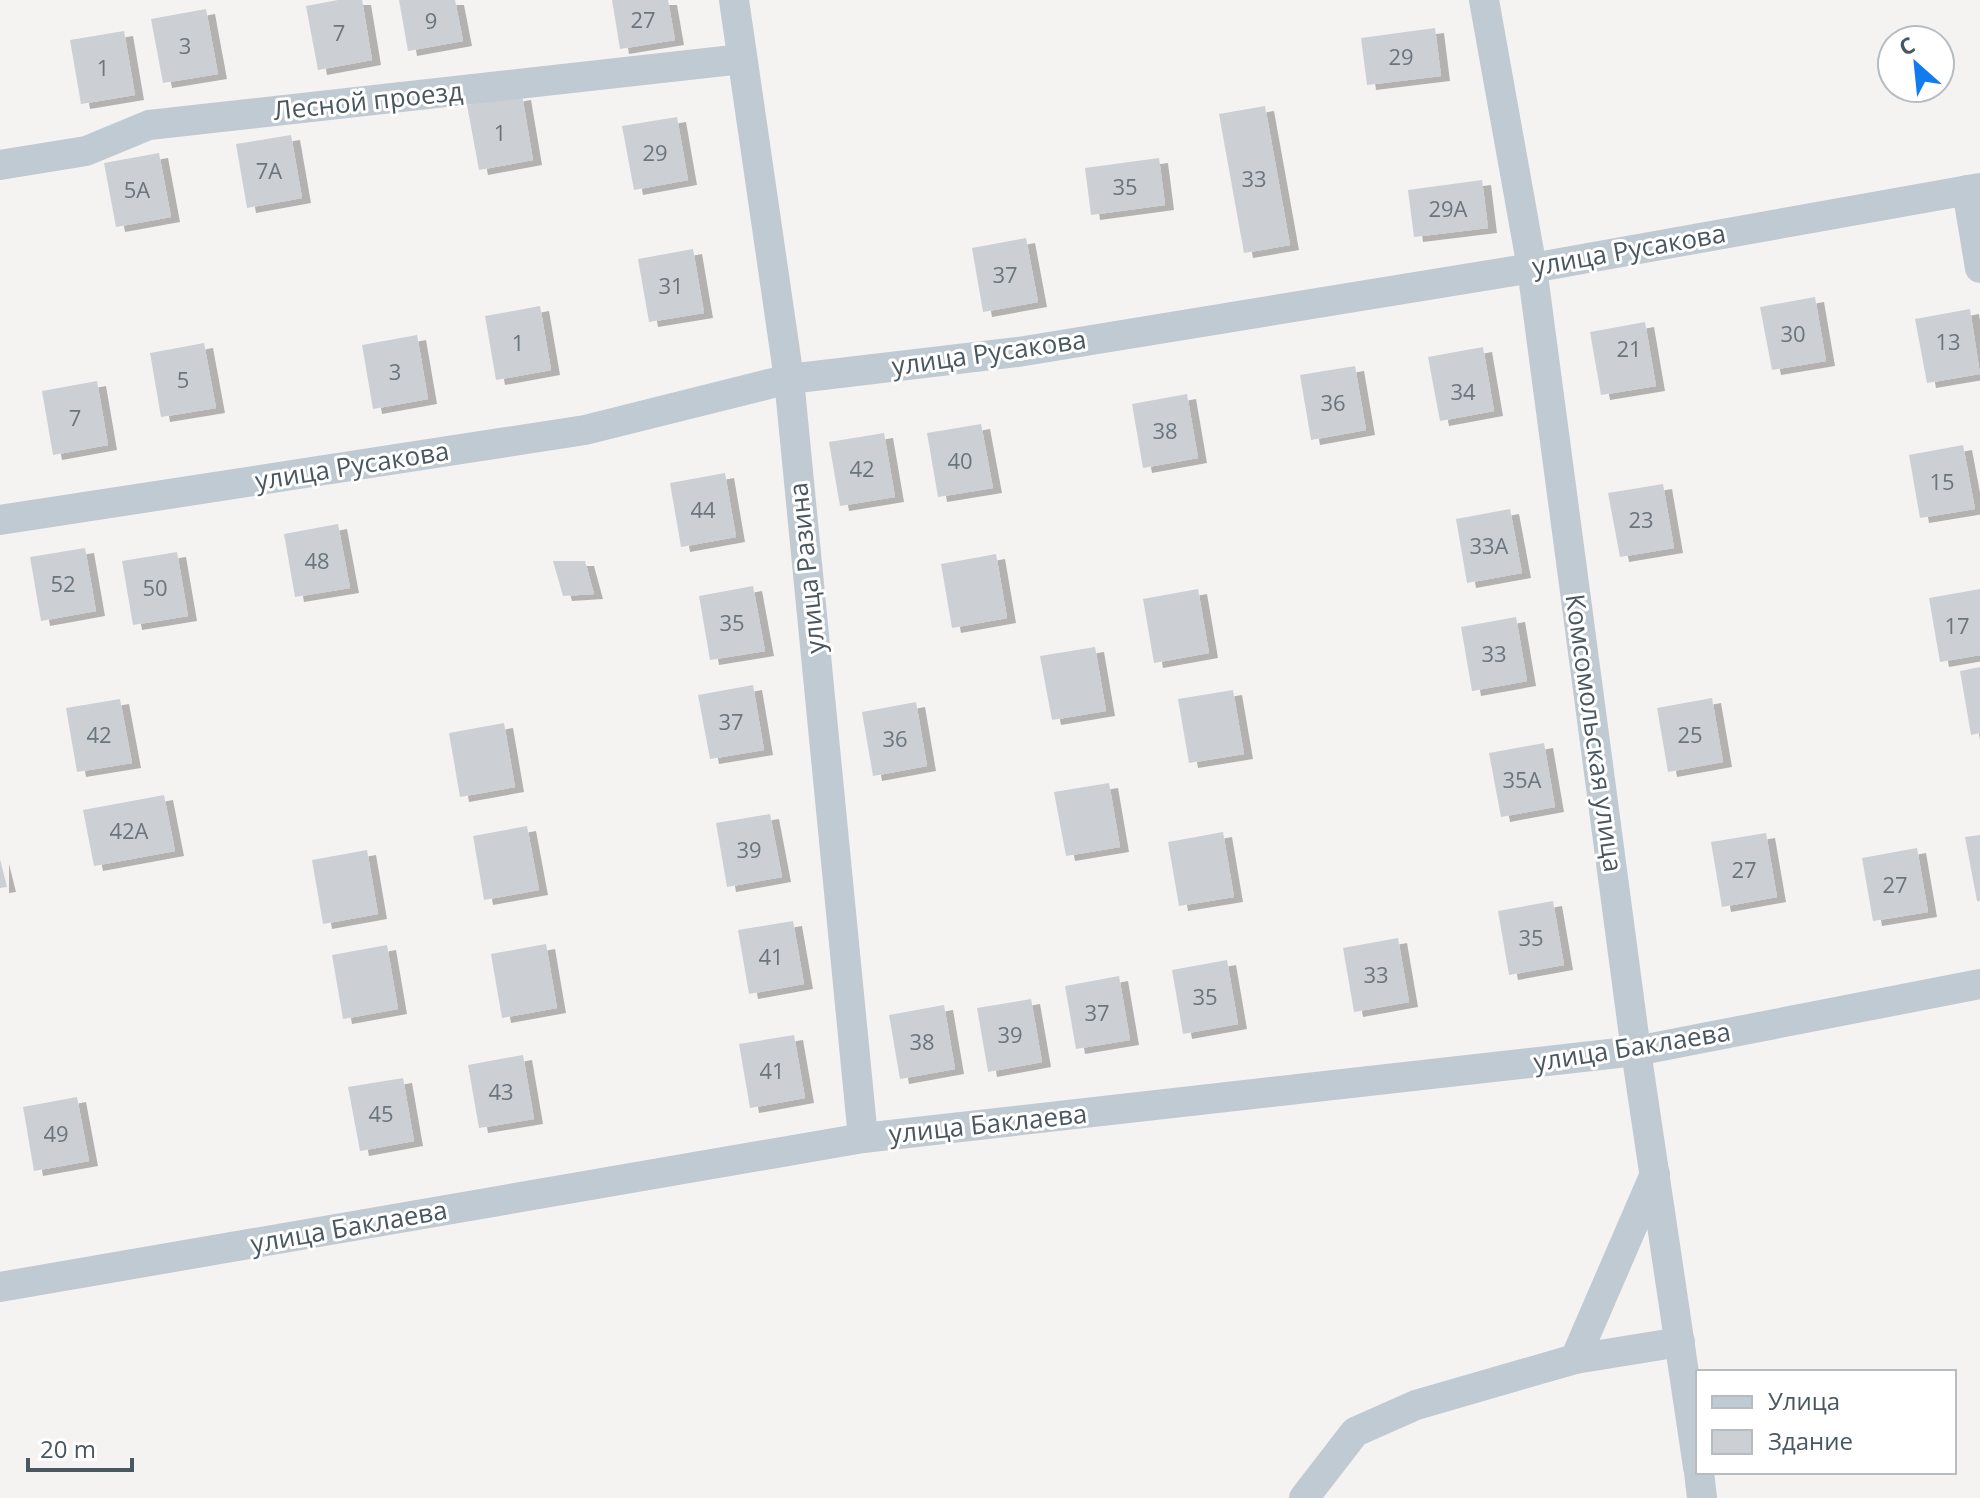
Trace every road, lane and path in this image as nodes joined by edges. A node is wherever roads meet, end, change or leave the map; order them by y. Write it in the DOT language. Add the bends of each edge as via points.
graph roads {
  1 [pos="734,0"];
  2 [pos="1484,0"];
  3 [pos="742,59"];
  4 [pos="0,165"];
  5 [pos="1974,189"];
  6 [pos="1532,268"];
  7 [pos="1980,268"];
  8 [pos="789,379"];
  9 [pos="0,520"];
  10 [pos="1980,984"];
  11 [pos="1636,1051"];
  12 [pos="863,1138"];
  13 [pos="1655,1174"];
  14 [pos="0,1287"];
  15 [pos="1680,1342"];
  16 [pos="1575,1359"];
  17 [pos="1696,1455"];
  18 [pos="1699,1474"];
  19 [pos="1304,1498"];
  20 [pos="1702,1498"];
  1 -- 3 [label="street, улица Разина"];
  2 -- 6 [label="street, Комсомольская улица"];
  3 -- 4 [label="street, Лесной проезд" via="149,125 86,151"];
  3 -- 8 [label="street, улица Разина"];
  5 -- 6 [label="street, улица Русакова"];
  5 -- 7 [label="street"];
  6 -- 8 [label="street, улица Русакова" via="1018,352"];
  6 -- 11 [label="street, Комсомольская улица"];
  8 -- 9 [label="street, улица Русакова" via="585,430"];
  8 -- 12 [label="street, улица Разина"];
  10 -- 11 [label="street, улица Баклаева"];
  11 -- 12 [label="street, улица Баклаева"];
  11 -- 13 [label="street, Комсомольская улица"];
  12 -- 14 [label="street, улица Баклаева"];
  13 -- 15 [label="street, Комсомольская улица"];
  13 -- 16 [label="street"];
  15 -- 16 [label="street"];
  15 -- 17 [label="street, Комсомольская улица"];
  16 -- 19 [label="street" via="1416,1405 1355,1432"];
  18 -- 20 [label="street, Комсомольская улица"];
}
